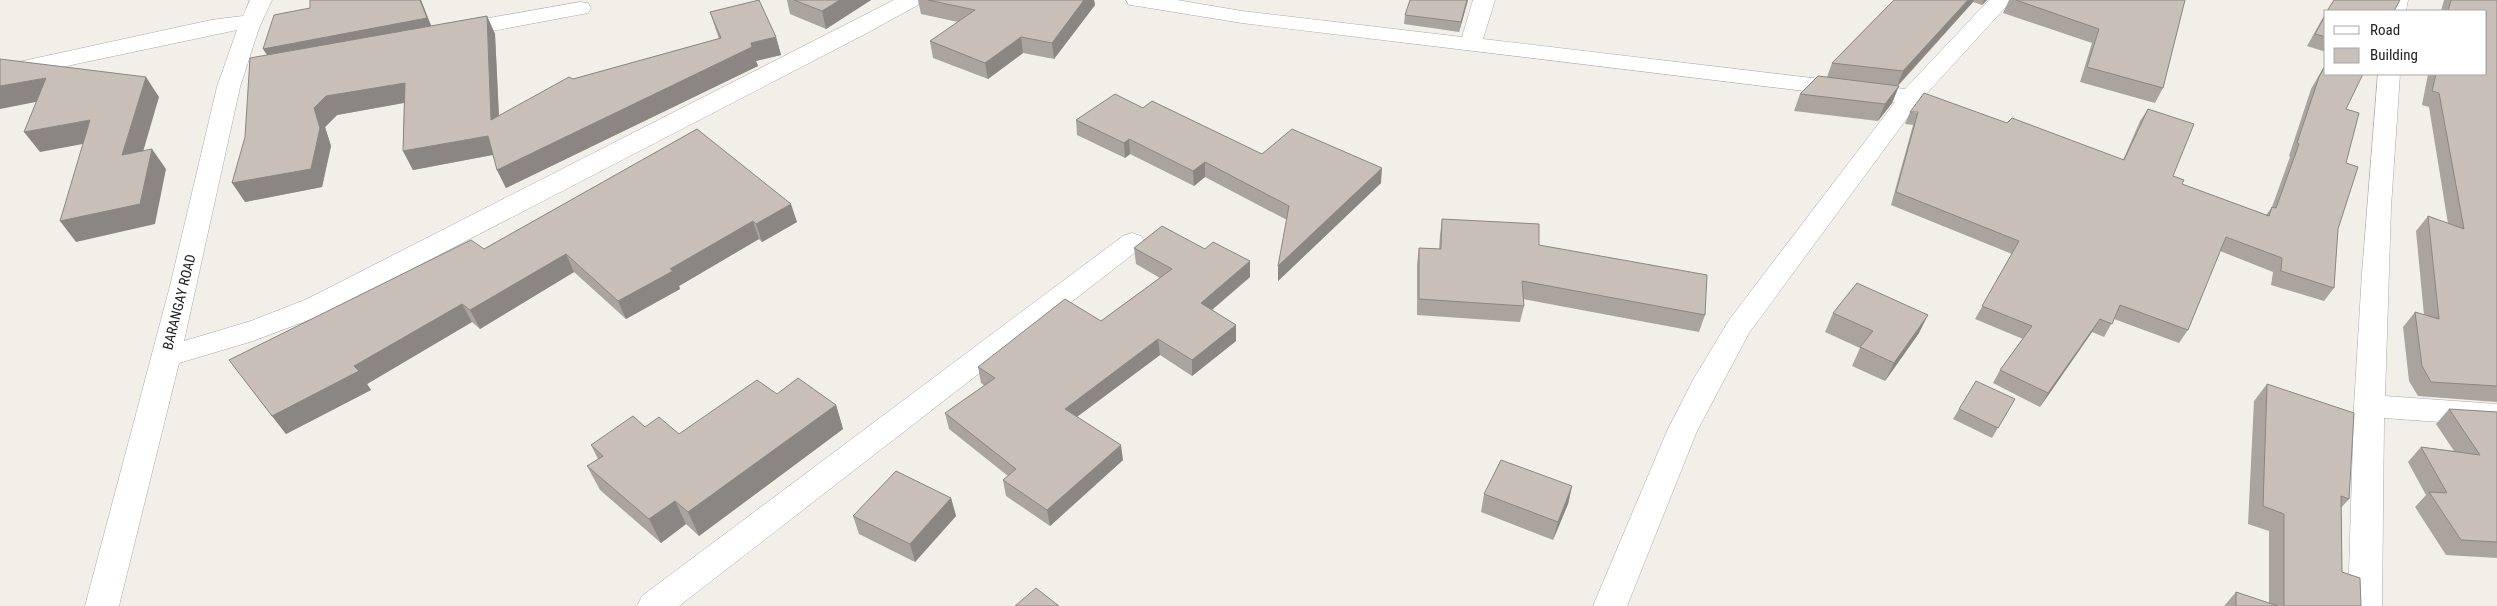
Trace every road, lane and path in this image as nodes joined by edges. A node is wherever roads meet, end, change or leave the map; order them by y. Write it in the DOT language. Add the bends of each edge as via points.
graph roads {
  1 [pos="910,0"];
  2 [pos="1137,0"];
  3 [pos="1484,0"];
  4 [pos="2001,0"];
  5 [pos="580,8"];
  6 [pos="1247,8"];
  7 [pos="256,11"];
  8 [pos="436,35"];
  9 [pos="1472,44"];
  10 [pos="2,72"];
  11 [pos="2389,75"];
  12 [pos="1911,97"];
  13 [pos="1132,242"];
  14 [pos="166,356"];
  15 [pos="2369,406"];
  16 [pos="2497,415"];
  17 [pos="102,606"];
  18 [pos="654,606"];
  19 [pos="1610,606"];
  20 [pos="2365,606"];
  1 -- 14 [label="street" via="318,306 218,343"];
  2 -- 6 [label="street"];
  3 -- 9 [label="street"];
  4 -- 12 [label="street"];
  5 -- 8 [label="street"];
  6 -- 9 [label="street"];
  7 -- 10 [label="street" via="211,27"];
  7 -- 14 [label="street, BARANGAY ROAD"];
  9 -- 12 [label="street"];
  11 -- 15 [label="street" via="2381,160"];
  12 -- 19 [label="street" via="1759,300 1708,380 1682,431"];
  13 -- 18 [label="street"];
  14 -- 17 [label="street, BARANGAY ROAD"];
  15 -- 16 [label="street"];
  15 -- 20 [label="street"];
}
